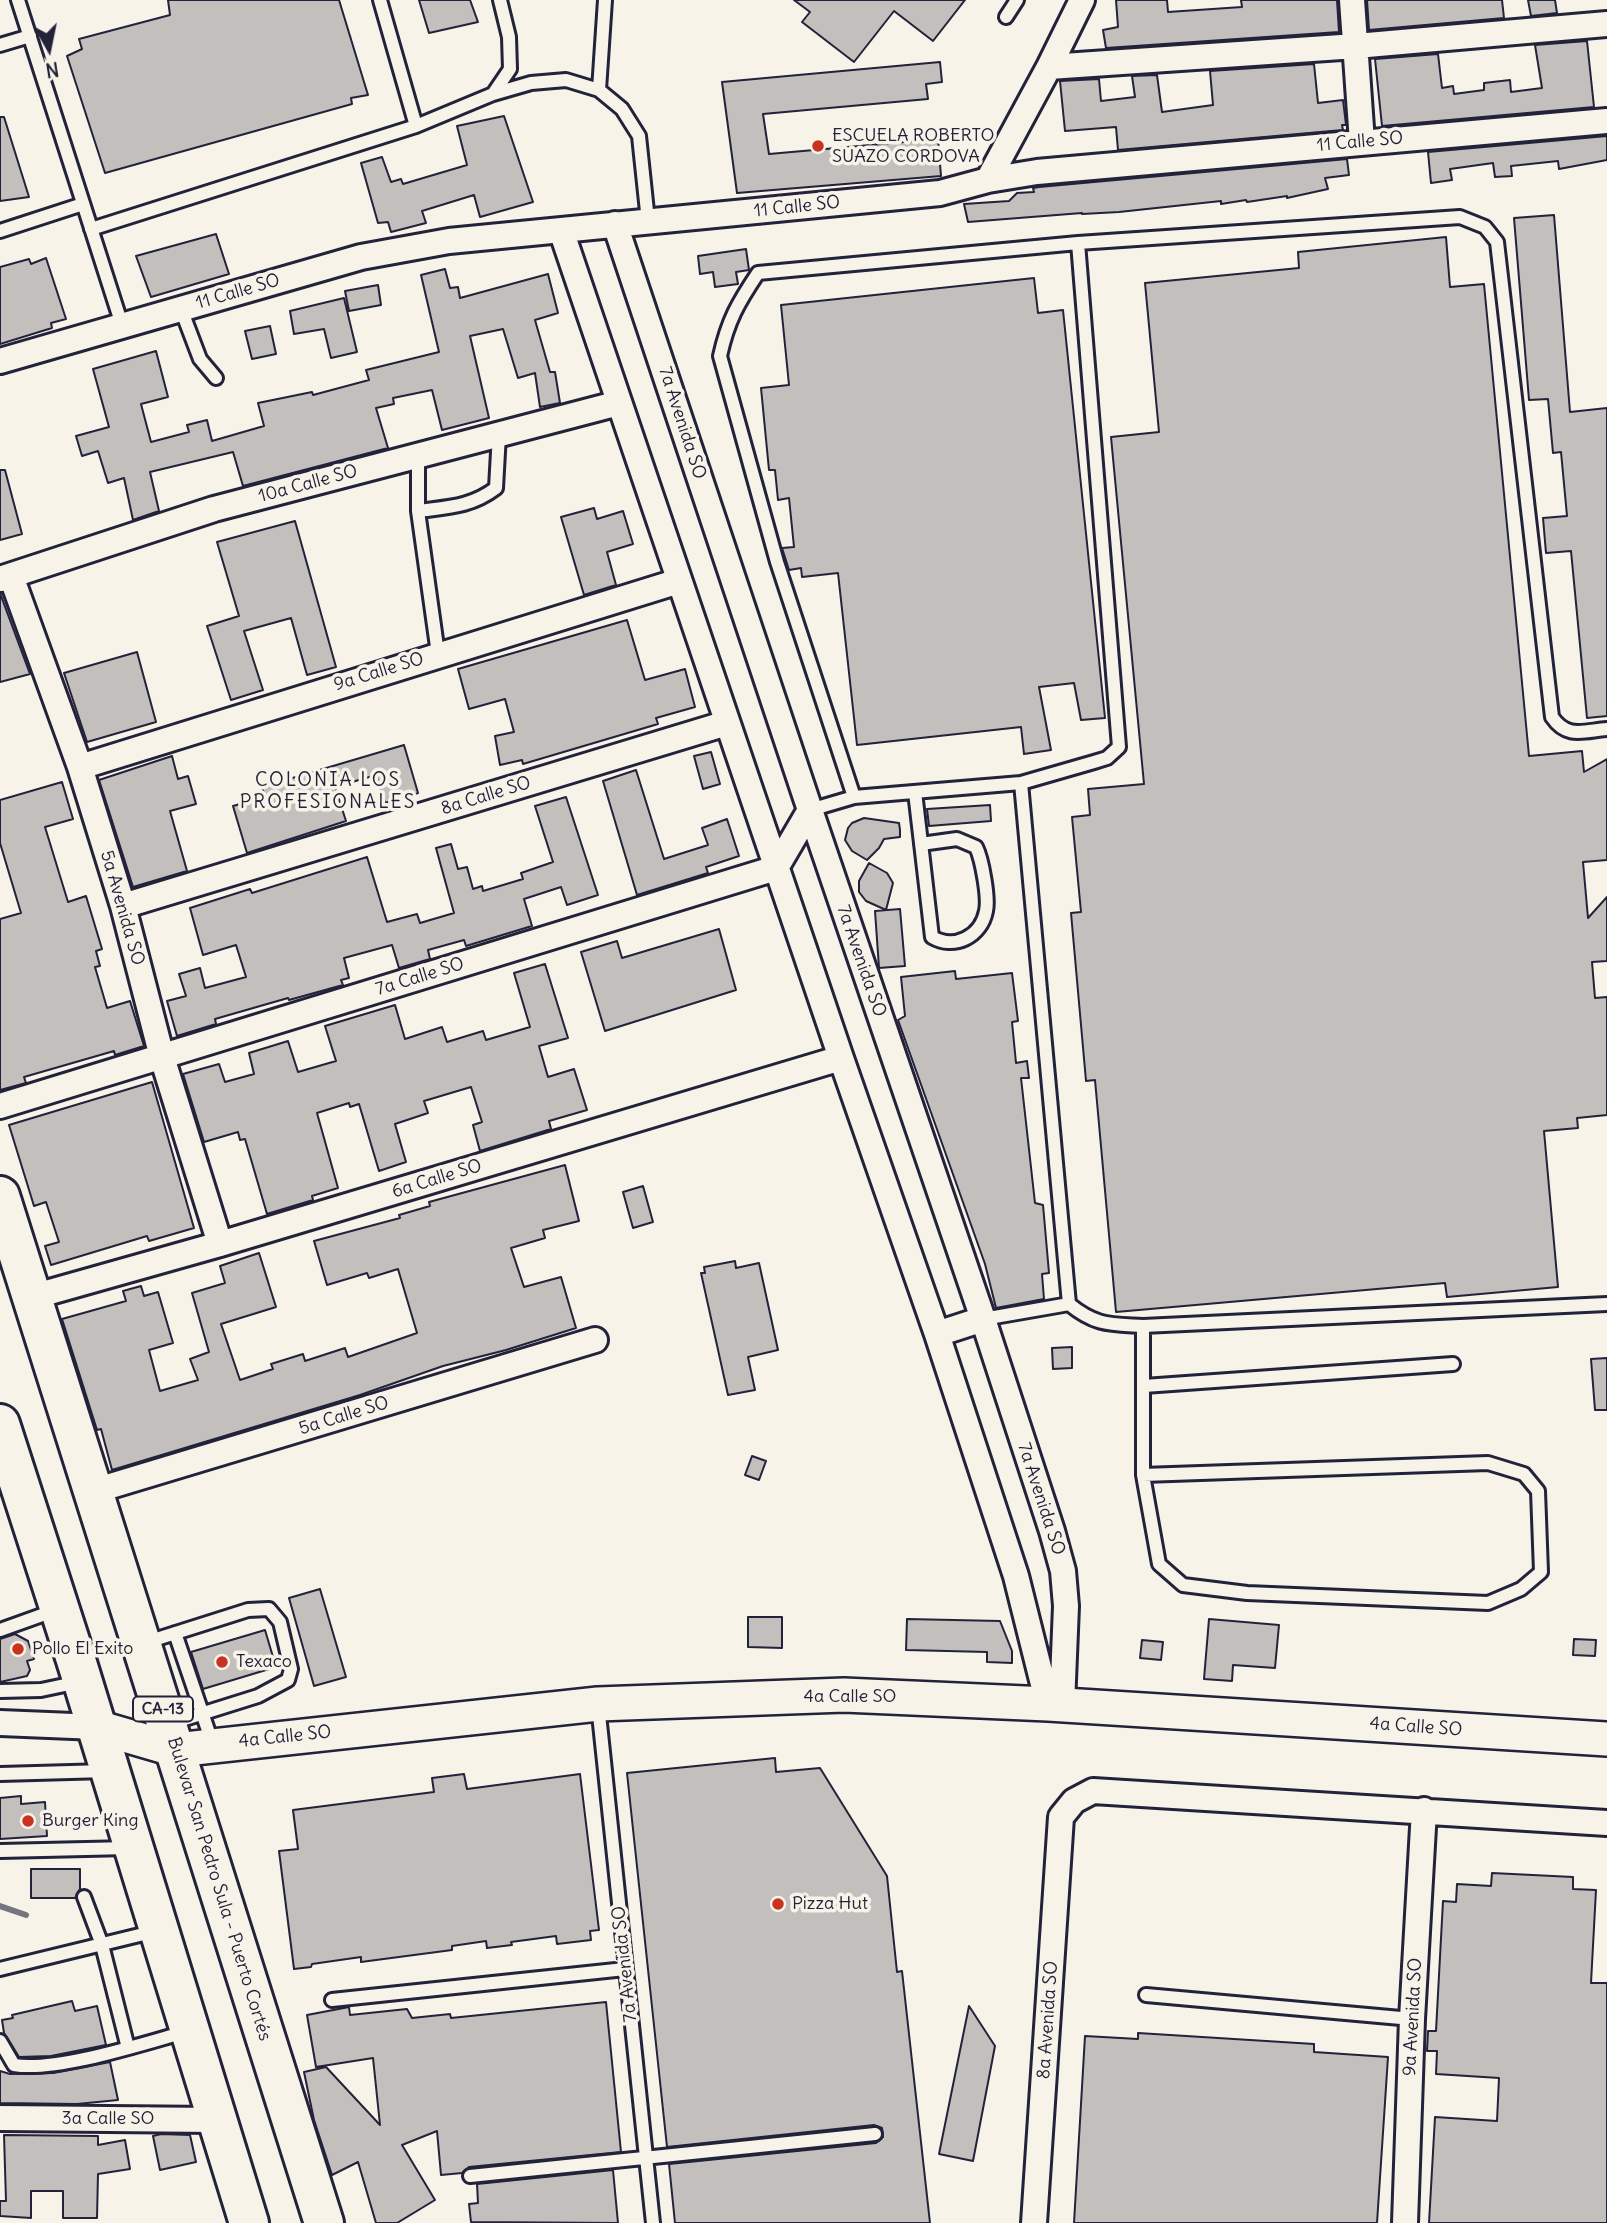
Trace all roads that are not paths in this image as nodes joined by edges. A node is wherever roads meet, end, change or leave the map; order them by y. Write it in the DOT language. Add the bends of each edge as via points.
graph roads {
  1 [pos="18,0"];
  2 [pos="380,0"];
  3 [pos="500,0"];
  4 [pos="605,0"];
  5 [pos="1017,0"];
  6 [pos="1081,0"];
  7 [pos="1352,0"];
  8 [pos="1006,18"];
  9 [pos="1607,24"];
  10 [pos="30,36"];
  11 [pos="0,45"];
  12 [pos="1356,46"];
  13 [pos="1049,67"];
  14 [pos="599,90"];
  15 [pos="493,94"];
  16 [pos="1607,121"];
  17 [pos="416,126"];
  18 [pos="1362,142"];
  19 [pos="988,180"];
  20 [pos="83,205"];
  21 [pos="649,221"];
  22 [pos="615,224"];
  23 [pos="91,229"];
  24 [pos="561,230"];
  25 [pos="0,231"];
  26 [pos="1078,243"];
  27 [pos="181,309"];
  28 [pos="122,325"];
  29 [pos="0,361"];
  30 [pos="216,378"];
  31 [pos="619,403"];
  32 [pos="499,435"];
  33 [pos="418,456"];
  34 [pos="418,511"];
  35 [pos="6,577"];
  36 [pos="679,581"];
  37 [pos="438,654"];
  38 [pos="727,723"];
  39 [pos="1607,729"];
  40 [pos="80,766"];
  41 [pos="1021,783"];
  42 [pos="915,792"];
  43 [pos="854,797"];
  44 [pos="810,810"];
  45 [pos="921,844"];
  46 [pos="776,868"];
  47 [pos="123,906"];
  48 [pos="162,1056"];
  49 [pos="841,1058"];
  50 [pos="0,1106"];
  51 [pos="0,1196"];
  52 [pos="220,1244"];
  53 [pos="32,1297"];
  54 [pos="1069,1304"];
  55 [pos="1607,1304"];
  56 [pos="983,1319"];
  57 [pos="1143,1326"];
  58 [pos="937,1334"];
  59 [pos="594,1340"];
  60 [pos="1453,1364"];
  61 [pos="1144,1386"];
  62 [pos="0,1424"];
  63 [pos="1143,1475"];
  64 [pos="94,1492"];
  65 [pos="59,1608"];
  66 [pos="0,1630"];
  67 [pos="159,1638"];
  68 [pos="82,1681"];
  69 [pos="0,1691"];
  70 [pos="598,1704"];
  71 [pos="1055,1704"];
  72 [pos="0,1723"];
  73 [pos="97,1727"];
  74 [pos="190,1733"];
  75 [pos="1607,1739"];
  76 [pos="110,1771"];
  77 [pos="0,1774"];
  78 [pos="1424,1810"];
  79 [pos="1607,1823"];
  80 [pos="134,1847"];
  81 [pos="0,1852"];
  82 [pos="84,1897"];
  83 [pos="158,1930"];
  84 [pos="102,1945"];
  85 [pos="0,1969"];
  86 [pos="625,1969"];
  87 [pos="1146,1995"];
  88 [pos="332,2000"];
  89 [pos="1412,2019"];
  90 [pos="189,2031"];
  91 [pos="0,2041"];
  92 [pos="128,2048"];
  93 [pos="0,2118"];
  94 [pos="216,2120"];
  95 [pos="875,2134"];
  96 [pos="646,2158"];
  97 [pos="470,2176"];
  98 [pos="249,2223"];
  99 [pos="324,2223"];
  100 [pos="653,2223"];
  101 [pos="1034,2223"];
  102 [pos="1405,2223"];
  1 -- 10 [label="lane"];
  2 -- 17 [label="lane"];
  3 -- 15 [label="lane" via="509,37 510,69"];
  4 -- 14 [label="lane"];
  5 -- 8 [label="lane"];
  6 -- 13 [label="street"];
  7 -- 12 [label="street"];
  9 -- 12 [label="street"];
  10 -- 11 [label="lane"];
  10 -- 20 [label="lane"];
  12 -- 13 [label="street"];
  12 -- 18 [label="street"];
  13 -- 19 [label="street"];
  14 -- 15 [label="lane" via="565,80 531,83"];
  14 -- 21 [label="lane" via="622,109 639,136"];
  15 -- 17 [label="lane"];
  16 -- 18 [label="street, 11 Calle SO"];
  17 -- 23 [label="lane"];
  18 -- 19 [label="street, 11 Calle SO"];
  19 -- 21 [label="street, 11 Calle SO" via="940,193"];
  20 -- 23 [label="lane"];
  20 -- 25 [label="lane"];
  21 -- 22 [label="street, 11 Calle SO"];
  22 -- 24 [label="street, 11 Calle SO"];
  22 -- 44 [label="street, 7a Avenida SO"];
  23 -- 28 [label="lane"];
  24 -- 27 [label="street, 11 Calle SO" via="449,241 361,257"];
  24 -- 31 [label="street"];
  26 -- 39 [label="lane" via="1460,217 1485,227 1497,242 1552,717 1569,732"];
  26 -- 41 [label="lane" via="1119,747 1107,758"];
  26 -- 43 [label="lane" via="758,273 726,328 720,356 777,562"];
  27 -- 28 [label="street, 11 Calle SO"];
  27 -- 30 [label="lane" via="200,359"];
  28 -- 29 [label="street, 11 Calle SO"];
  31 -- 32 [label="street, 10a Calle SO"];
  31 -- 36 [label="street"];
  32 -- 33 [label="street, 10a Calle SO"];
  32 -- 34 [label="lane" via="496,488 467,505"];
  33 -- 34 [label="lane"];
  33 -- 35 [label="street, 10a Calle SO" via="214,509"];
  34 -- 37 [label="lane"];
  35 -- 40 [label="street, 5a Avenida SO"];
  36 -- 37 [label="street, 9a Calle SO"];
  36 -- 38 [label="street"];
  37 -- 40 [label="street, 9a Calle SO"];
  38 -- 46 [label="street"];
  38 -- 47 [label="street, 8a Calle SO"];
  40 -- 47 [label="street, 5a Avenida SO"];
  41 -- 42 [label="lane"];
  41 -- 54 [label="lane"];
  42 -- 43 [label="lane"];
  42 -- 45 [label="lane"];
  43 -- 44 [label="lane"];
  44 -- 46 [label="street"];
  44 -- 56 [label="street, 7a Avenida SO"];
  45 -- 45 [label="lane" via="932,937 942,943 959,943 976,931 986,912 982,860 976,847 957,839"];
  46 -- 48 [label="street, 7a Calle SO"];
  46 -- 49 [label="street"];
  47 -- 48 [label="street, 5a Avenida SO"];
  48 -- 50 [label="street, 7a Calle SO"];
  48 -- 52 [label="street, 5a Avenida SO"];
  49 -- 52 [label="street, 6a Calle SO"];
  49 -- 58 [label="street"];
  51 -- 53 [label="highway, Bulevar San Pedro Sula - Puerto Cortés / CA-13"];
  52 -- 53 [label="street, 6a Calle SO"];
  53 -- 64 [label="highway, Bulevar San Pedro Sula - Puerto Cortés / CA-13"];
  54 -- 56 [label="lane"];
  54 -- 57 [label="lane" via="1086,1318 1105,1324"];
  55 -- 57 [label="lane"];
  56 -- 58 [label="street"];
  56 -- 71 [label="street, 7a Avenida SO" via="1063,1571 1066,1606"];
  57 -- 61 [label="lane"];
  58 -- 71 [label="street"];
  59 -- 64 [label="street, 5a Calle SO"];
  60 -- 61 [label="lane"];
  61 -- 63 [label="lane"];
  62 -- 65 [label="highway"];
  63 -- 63 [label="lane" via="1159,1564 1183,1585 1247,1593 1488,1603 1521,1589 1541,1572 1538,1490 1524,1474 1488,1463"];
  64 -- 67 [label="highway, Bulevar San Pedro Sula - Puerto Cortés / CA-13"];
  65 -- 66 [label="lane"];
  65 -- 68 [label="highway"];
  67 -- 74 [label="highway, Bulevar San Pedro Sula - Puerto Cortés / CA-13"];
  67 -- 74 [label="lane" via="248,1610 269,1609 280,1622 291,1670 288,1680"];
  68 -- 69 [label="lane" via="41,1690"];
  68 -- 73 [label="highway"];
  70 -- 71 [label="street, 4a Calle SO" via="845,1695"];
  70 -- 74 [label="street, 4a Calle SO"];
  70 -- 86 [label="lane, 7a Avenida SO"];
  71 -- 75 [label="street, 4a Calle SO"];
  72 -- 73 [label="street"];
  73 -- 74 [label="street, 4a Calle SO"];
  73 -- 76 [label="highway"];
  74 -- 99 [label="highway, Bulevar San Pedro Sula - Puerto Cortés / CA-13"];
  76 -- 77 [label="lane"];
  76 -- 80 [label="highway"];
  78 -- 79 [label="street"];
  78 -- 89 [label="street, 9a Avenida SO"];
  78 -- 101 [label="street, 8a Avenida SO" via="1093,1791 1074,1801 1061,1817"];
  80 -- 81 [label="lane"];
  80 -- 83 [label="highway"];
  82 -- 84 [label="lane"];
  83 -- 84 [label="lane"];
  83 -- 90 [label="highway"];
  84 -- 85 [label="lane"];
  84 -- 92 [label="lane"];
  86 -- 88 [label="lane"];
  86 -- 96 [label="lane, 7a Avenida SO"];
  87 -- 89 [label="lane"];
  89 -- 102 [label="street, 9a Avenida SO"];
  90 -- 92 [label="lane"];
  90 -- 94 [label="highway"];
  91 -- 92 [label="lane" via="15,2065 30,2068"];
  93 -- 94 [label="street, 3a Calle SO"];
  94 -- 98 [label="highway"];
  95 -- 96 [label="lane"];
  96 -- 97 [label="lane"];
  96 -- 100 [label="lane, 7a Avenida SO"];
}
